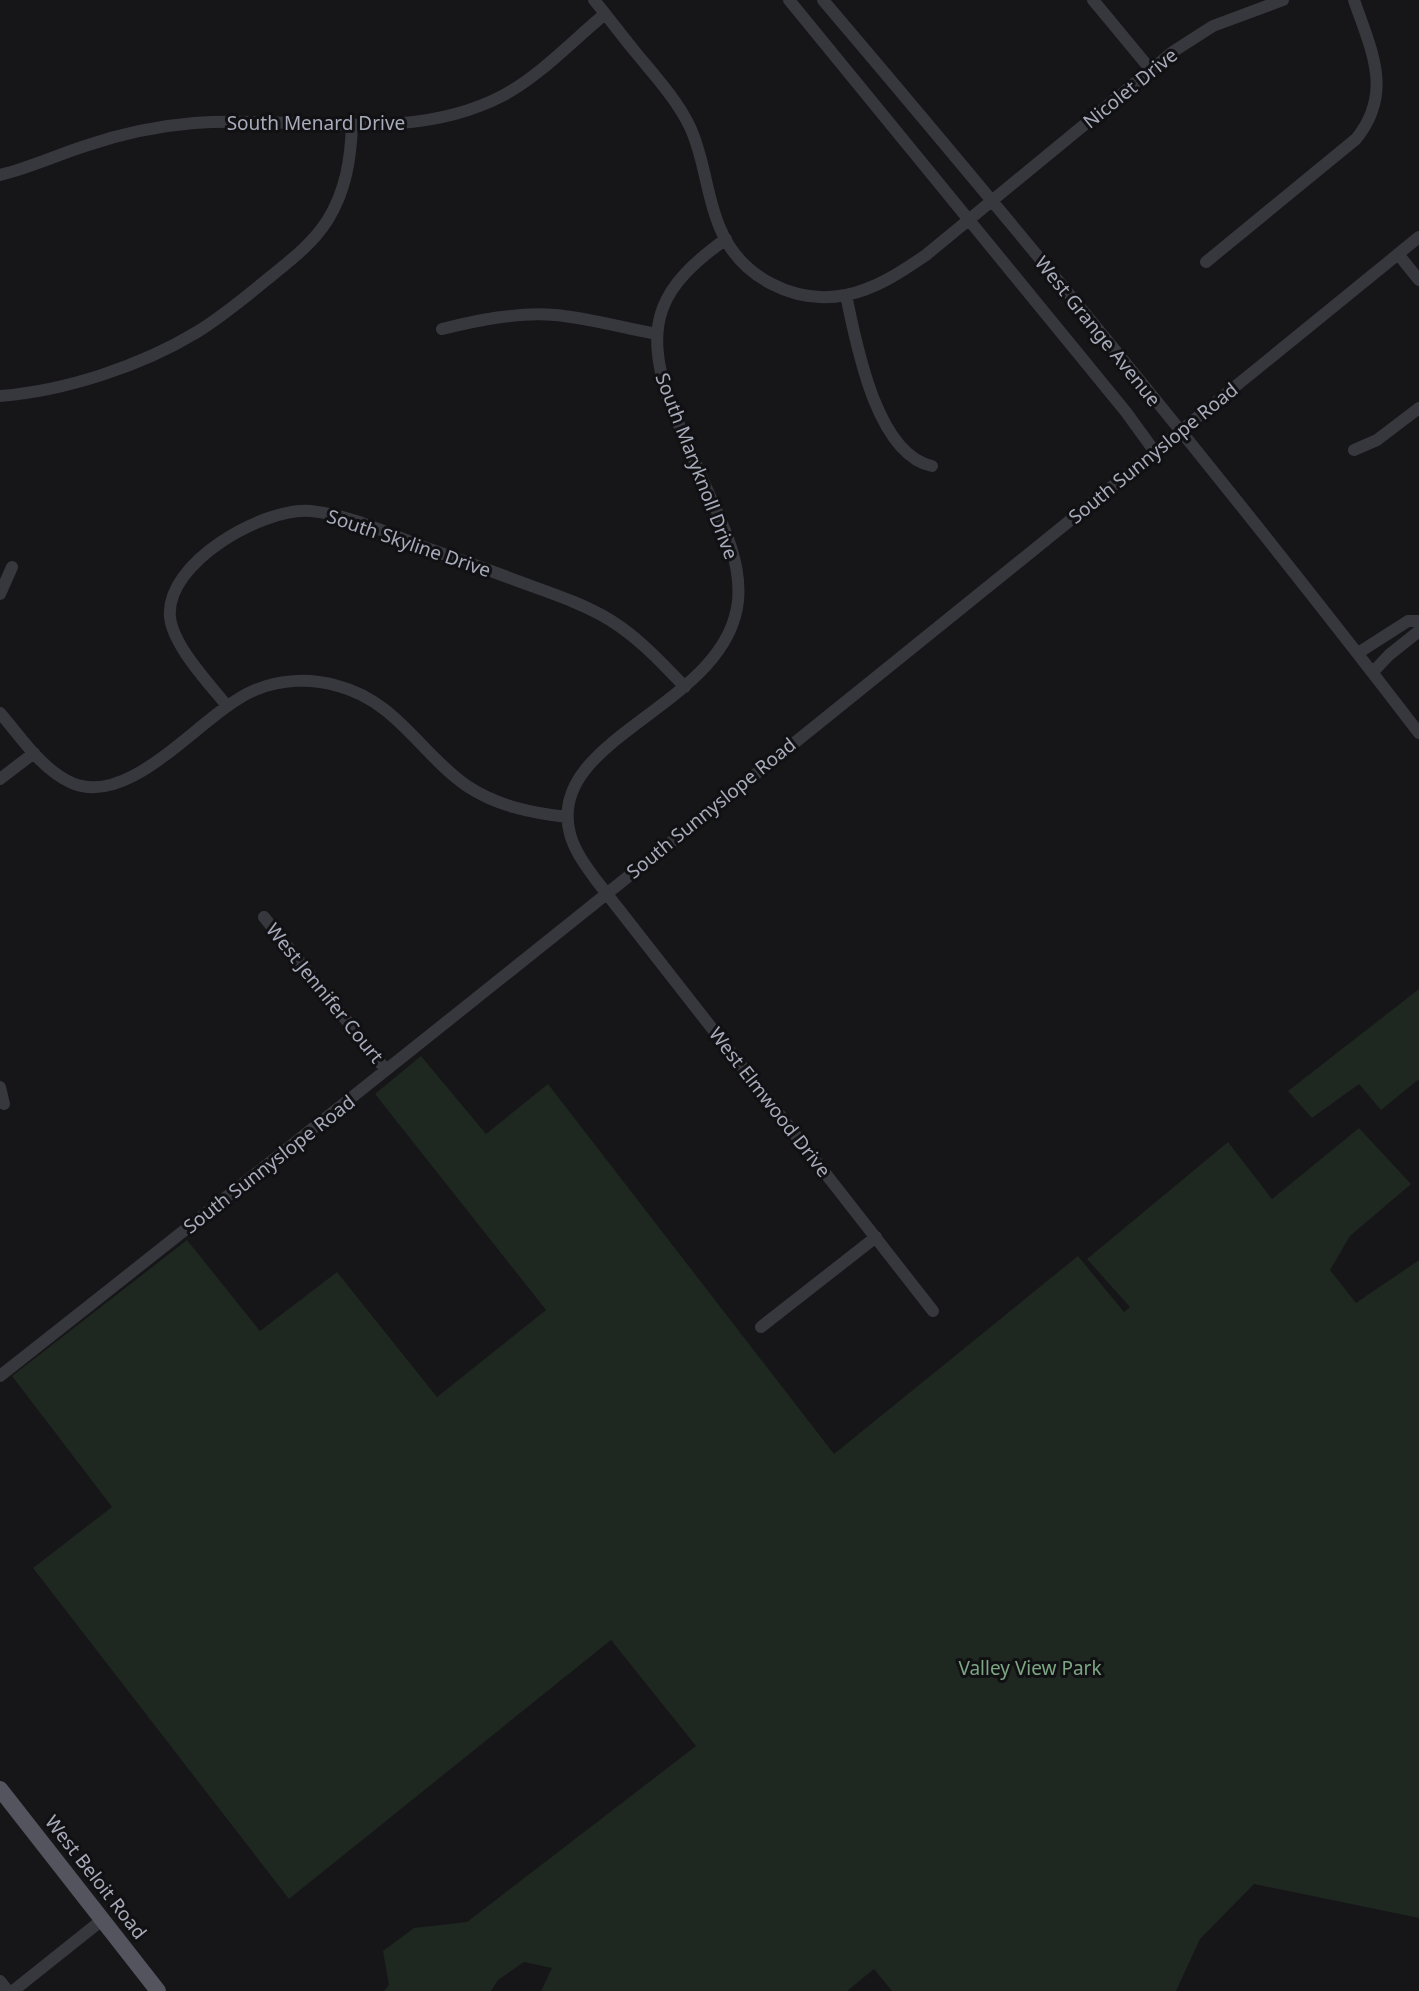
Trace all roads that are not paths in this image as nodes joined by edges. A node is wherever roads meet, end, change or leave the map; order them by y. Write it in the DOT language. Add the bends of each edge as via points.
graph roads {
  1 [pos="594,0"];
  2 [pos="789,0"];
  3 [pos="823,0"];
  4 [pos="1093,0"];
  5 [pos="1283,0"];
  6 [pos="1354,0"];
  7 [pos="605,14"];
  8 [pos="1151,70"];
  9 [pos="352,124"];
  10 [pos="0,175"];
  11 [pos="994,201"];
  12 [pos="970,221"];
  13 [pos="726,239"];
  14 [pos="1417,242"];
  15 [pos="1398,254"];
  16 [pos="1206,262"];
  17 [pos="1419,280"];
  18 [pos="846,295"];
  19 [pos="442,329"];
  20 [pos="657,334"];
  21 [pos="0,396"];
  22 [pos="1419,408"];
  23 [pos="1180,432"];
  24 [pos="1354,450"];
  25 [pos="1155,452"];
  26 [pos="932,466"];
  27 [pos="12,567"];
  28 [pos="0,594"];
  29 [pos="1419,621"];
  30 [pos="1419,631"];
  31 [pos="1358,653"];
  32 [pos="1373,672"];
  33 [pos="685,687"];
  34 [pos="227,706"];
  35 [pos="0,713"];
  36 [pos="1419,733"];
  37 [pos="34,752"];
  38 [pos="0,779"];
  39 [pos="567,817"];
  40 [pos="606,893"];
  41 [pos="264,917"];
  42 [pos="386,1070"];
  43 [pos="0,1087"];
  44 [pos="4,1104"];
  45 [pos="876,1237"];
  46 [pos="933,1311"];
  47 [pos="761,1327"];
  48 [pos="0,1376"];
  49 [pos="0,1789"];
  50 [pos="102,1920"];
  51 [pos="0,1981"];
  52 [pos="11,1991"];
  53 [pos="158,1991"];
  1 -- 7 [label="street, Nicolet Drive"];
  2 -- 12 [label="street, West Grange Avenue"];
  3 -- 11 [label="street, West Grange Avenue"];
  4 -- 8 [label="street"];
  5 -- 8 [label="street, Nicolet Drive" via="1213,26"];
  6 -- 16 [label="street" via="1378,79 1370,119 1356,139"];
  7 -- 9 [label="street, South Menard Drive" via="519,84 475,107 420,122"];
  7 -- 13 [label="street, Nicolet Drive" via="690,127"];
  8 -- 11 [label="street, Nicolet Drive"];
  9 -- 10 [label="street, South Menard Drive" via="243,122 164,127 122,135"];
  9 -- 21 [label="street" via="346,179 328,220 293,258 222,315 194,334 118,369 53,388"];
  11 -- 12 [label="street, Nicolet Drive"];
  11 -- 23 [label="street, West Grange Avenue"];
  12 -- 18 [label="street, Nicolet Drive" via="887,280"];
  12 -- 25 [label="street, West Grange Avenue"];
  13 -- 18 [label="street, Nicolet Drive" via="748,268 786,291"];
  13 -- 20 [label="street, South Maryknoll Drive" via="696,261 674,286"];
  14 -- 15 [label="street, South Sunnyslope Road"];
  15 -- 17 [label="street"];
  15 -- 23 [label="street, South Sunnyslope Road"];
  18 -- 26 [label="street" via="867,381 881,415 904,452"];
  19 -- 20 [label="street" via="529,314 578,318"];
  20 -- 33 [label="street, South Maryknoll Drive" via="657,359 665,389 725,529 738,590 727,637 710,663"];
  22 -- 24 [label="street" via="1377,440"];
  23 -- 25 [label="street, South Sunnyslope Road"];
  23 -- 31 [label="street, West Grange Avenue"];
  25 -- 40 [label="street, South Sunnyslope Road"];
  27 -- 28 [label="street"];
  29 -- 31 [label="street" via="1408,621"];
  30 -- 32 [label="street"];
  31 -- 32 [label="street, West Grange Avenue"];
  32 -- 36 [label="street, West Grange Avenue"];
  33 -- 34 [label="street, South Skyline Drive" via="634,636 570,600 349,520 307,511 264,518 237,532 193,566 171,601 173,630"];
  33 -- 39 [label="street, South Maryknoll Drive" via="586,766"];
  34 -- 37 [label="street" via="139,773 106,786 73,784"];
  34 -- 39 [label="street" via="255,690 290,681 338,685 383,706 448,771 480,794 523,810"];
  35 -- 37 [label="street"];
  37 -- 38 [label="street"];
  39 -- 40 [label="street" via="575,847"];
  40 -- 42 [label="street, South Sunnyslope Road"];
  40 -- 45 [label="street, West Elmwood Drive"];
  41 -- 42 [label="street, West Jennifer Court"];
  42 -- 48 [label="street, South Sunnyslope Road"];
  43 -- 44 [label="street"];
  45 -- 46 [label="street, West Elmwood Drive"];
  45 -- 47 [label="street"];
  49 -- 50 [label="main road, West Beloit Road"];
  50 -- 52 [label="street"];
  50 -- 53 [label="main road, West Beloit Road"];
  51 -- 52 [label="street"];
}
